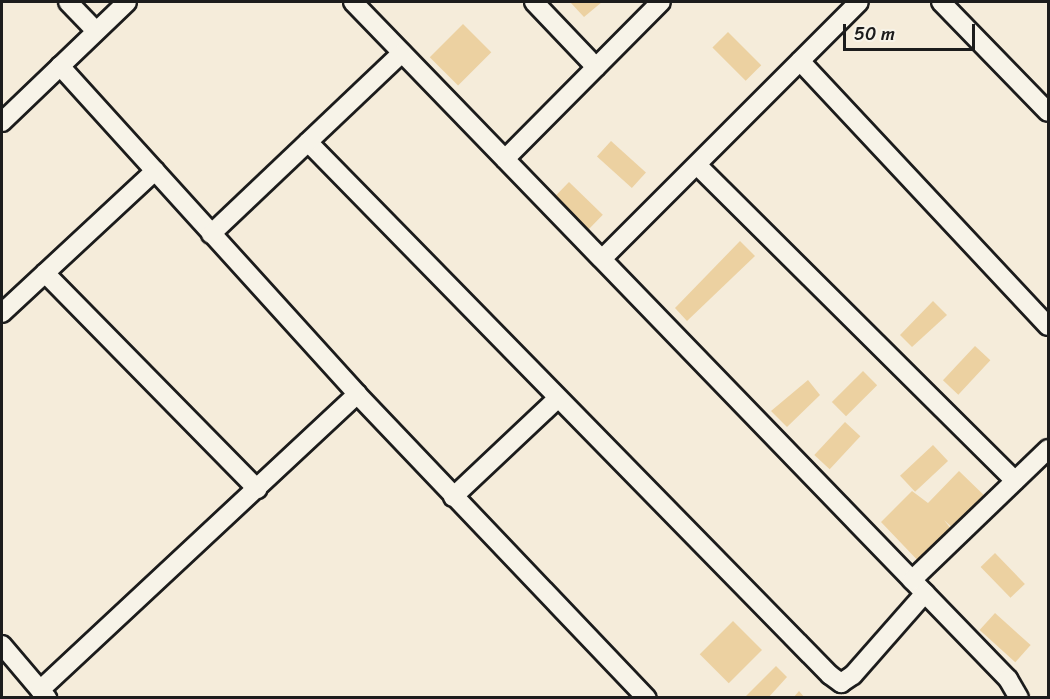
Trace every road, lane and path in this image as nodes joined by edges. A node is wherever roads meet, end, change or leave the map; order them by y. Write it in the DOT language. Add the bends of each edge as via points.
graph roads {
  1 [pos="68,2"];
  2 [pos="127,2"];
  3 [pos="353,2"];
  4 [pos="534,2"];
  5 [pos="661,2"];
  6 [pos="859,2"];
  7 [pos="941,2"];
  8 [pos="96,31"];
  9 [pos="402,53"];
  10 [pos="800,61"];
  11 [pos="60,66"];
  12 [pos="596,67"];
  13 [pos="1048,112"];
  14 [pos="2,122"];
  15 [pos="308,142"];
  16 [pos="505,159"];
  17 [pos="697,165"];
  18 [pos="155,171"];
  19 [pos="211,234"];
  20 [pos="602,260"];
  21 [pos="45,273"];
  22 [pos="2,313"];
  23 [pos="1048,326"];
  24 [pos="357,394"];
  25 [pos="558,398"];
  26 [pos="1048,449"];
  27 [pos="1015,481"];
  28 [pos="257,489"];
  29 [pos="453,497"];
  30 [pos="919,587"];
  31 [pos="2,645"];
  32 [pos="44,694"];
  33 [pos="646,698"];
  34 [pos="1019,698"];
  1 -- 8 [label="street"];
  2 -- 8 [label="street"];
  3 -- 9 [label="street"];
  4 -- 12 [label="street"];
  5 -- 12 [label="street"];
  6 -- 10 [label="street"];
  7 -- 13 [label="street"];
  8 -- 11 [label="street"];
  9 -- 15 [label="street"];
  9 -- 16 [label="street"];
  10 -- 17 [label="street"];
  10 -- 23 [label="street"];
  11 -- 14 [label="street"];
  11 -- 18 [label="street"];
  12 -- 16 [label="street"];
  15 -- 19 [label="street"];
  15 -- 25 [label="street"];
  16 -- 20 [label="street"];
  17 -- 20 [label="street"];
  17 -- 27 [label="street"];
  18 -- 19 [label="street"];
  18 -- 21 [label="street"];
  19 -- 24 [label="street"];
  20 -- 30 [label="street"];
  21 -- 22 [label="street"];
  21 -- 28 [label="street"];
  24 -- 28 [label="street"];
  24 -- 29 [label="street"];
  25 -- 29 [label="street"];
  25 -- 30 [label="street" via="841,682"];
  26 -- 27 [label="street"];
  27 -- 30 [label="street"];
  28 -- 32 [label="street"];
  29 -- 33 [label="street"];
  30 -- 34 [label="street"];
  31 -- 32 [label="street"];
}
